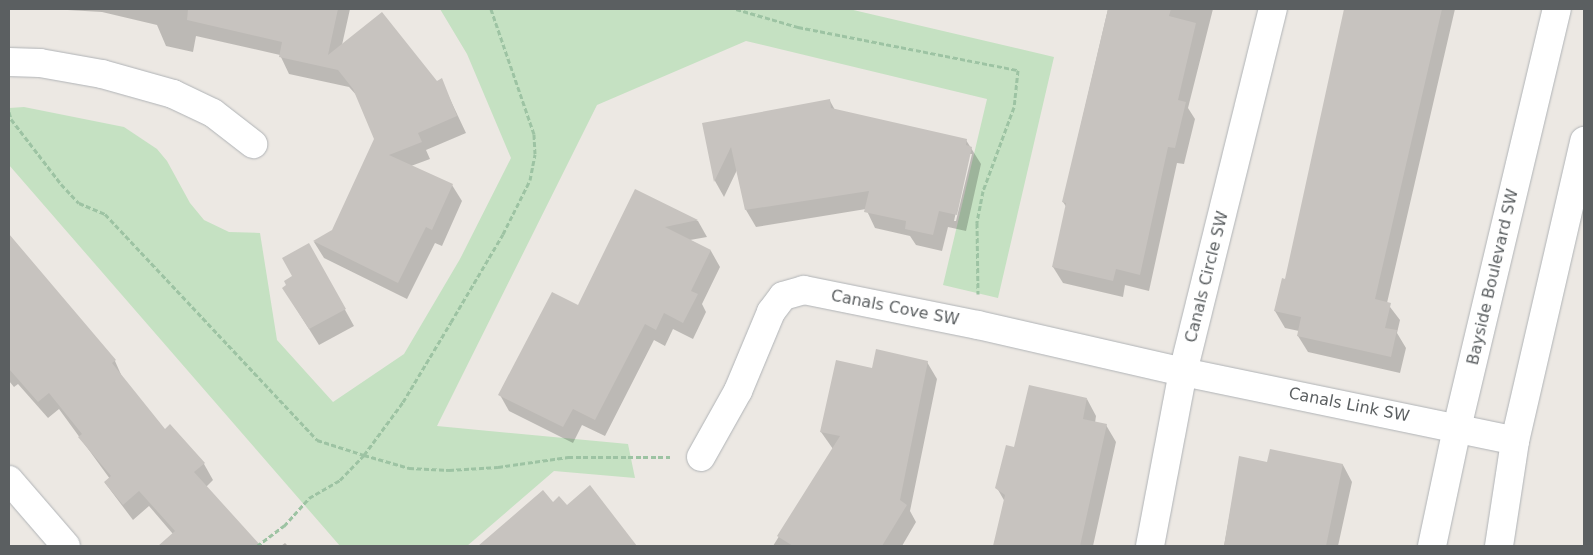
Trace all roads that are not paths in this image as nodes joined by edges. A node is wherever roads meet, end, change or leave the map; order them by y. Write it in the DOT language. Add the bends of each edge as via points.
graph roads {
  1 [pos="1273,9"];
  2 [pos="1557,9"];
  3 [pos="9,62"];
  4 [pos="1584,141"];
  5 [pos="253,144"];
  6 [pos="1183,372"];
  7 [pos="1457,428"];
  8 [pos="1515,441"];
  9 [pos="701,457"];
  10 [pos="9,480"];
  11 [pos="66,546"];
  12 [pos="1150,546"];
  13 [pos="1432,546"];
  14 [pos="1499,546"];
  1 -- 6 [label="street, Canals Circle SW"];
  2 -- 7 [label="street, Bayside Boulevard SW"];
  3 -- 5 [label="street" via="40,63 102,74 173,94 213,113"];
  4 -- 8 [label="street"];
  6 -- 7 [label="street, Canals Link SW"];
  6 -- 9 [label="street, Canals Cove SW" via="978,324 804,290 783,296 771,312 738,391"];
  6 -- 12 [label="street, Canals Circle SW"];
  7 -- 8 [label="street, Canals Link SW"];
  7 -- 13 [label="street, Bayside Boulevard SW"];
  8 -- 14 [label="street"];
  10 -- 11 [label="street"];
}
